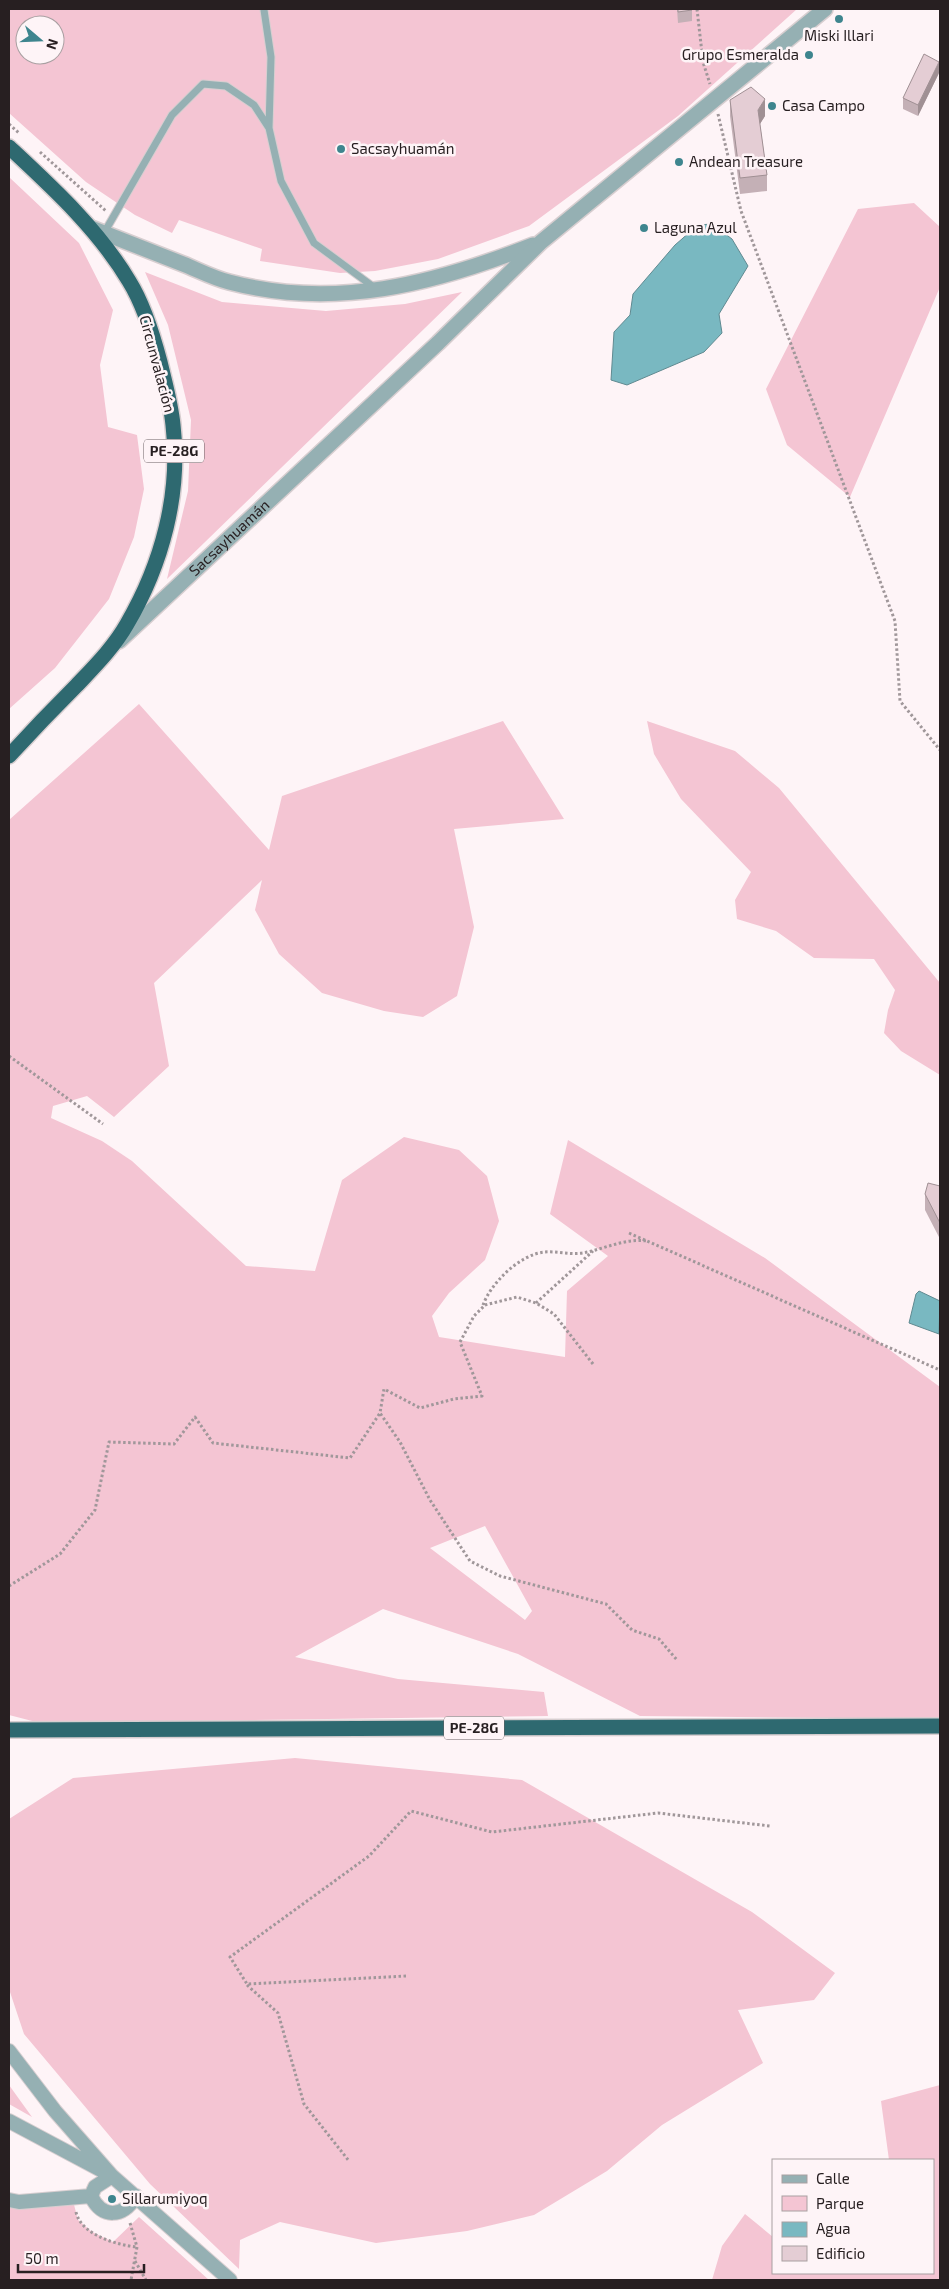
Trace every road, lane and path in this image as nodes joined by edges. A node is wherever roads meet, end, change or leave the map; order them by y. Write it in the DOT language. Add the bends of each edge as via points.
graph roads {
  1 [pos="825,9"];
  2 [pos="264,10"];
  3 [pos="9,124"];
  4 [pos="269,128"];
  5 [pos="23,137"];
  6 [pos="9,147"];
  7 [pos="38,150"];
  8 [pos="741,212"];
  9 [pos="114,218"];
  10 [pos="98,230"];
  11 [pos="541,242"];
  12 [pos="378,290"];
  13 [pos="107,652"];
  14 [pos="940,750"];
  15 [pos="9,756"];
  16 [pos="9,1056"];
  17 [pos="103,1124"];
  18 [pos="629,1233"];
  19 [pos="653,1242"];
  20 [pos="594,1250"];
  21 [pos="536,1303"];
  22 [pos="482,1308"];
  23 [pos="593,1364"];
  24 [pos="940,1370"];
  25 [pos="380,1413"];
  26 [pos="9,1586"];
  27 [pos="677,1660"];
  28 [pos="940,1726"];
  29 [pos="9,1730"];
  30 [pos="770,1826"];
  31 [pos="406,1976"];
  32 [pos="247,1984"];
  33 [pos="9,2051"];
  34 [pos="9,2121"];
  35 [pos="349,2161"];
  36 [pos="112,2176"];
  37 [pos="91,2196"];
  38 [pos="136,2196"];
  39 [pos="72,2197"];
  40 [pos="9,2200"];
  41 [pos="126,2209"];
  42 [pos="137,2247"];
  43 [pos="135,2260"];
  44 [pos="131,2280"];
  45 [pos="146,2280"];
  46 [pos="230,2280"];
  1 -- 11 [label="street, Sacsayhuamán"];
  2 -- 4 [label="lane" via="271,57"];
  3 -- 5 [label="path"];
  4 -- 9 [label="lane" via="254,105 226,86 203,84 172,115"];
  4 -- 12 [label="lane" via="281,181 314,243"];
  6 -- 10 [label="highway, Circunvalación / PE-28G"];
  7 -- 9 [label="path"];
  8 -- 14 [label="path" via="895,621 900,701"];
  9 -- 10 [label="lane"];
  10 -- 12 [label="street" via="228,282 277,290 336,294"];
  10 -- 13 [label="highway, Circunvalación / PE-28G" via="130,282 145,315 167,391 174,448 170,512 162,544 152,574 131,617"];
  11 -- 12 [label="street" via="481,266 424,282"];
  11 -- 13 [label="street, Sacsayhuamán" via="438,343"];
  13 -- 15 [label="highway, Circunvalación / PE-28G"];
  16 -- 17 [label="path"];
  18 -- 19 [label="path"];
  19 -- 20 [label="path" via="637,1240"];
  19 -- 24 [label="path"];
  20 -- 21 [label="path"];
  20 -- 22 [label="path" via="569,1254 544,1252 522,1260 496,1281"];
  21 -- 22 [label="path" via="517,1297"];
  21 -- 23 [label="path" via="554,1314"];
  22 -- 25 [label="path" via="460,1342 482,1396 420,1408 384,1389"];
  25 -- 26 [label="path" via="350,1458 213,1443 195,1417 174,1444 109,1442 95,1510 60,1554"];
  25 -- 27 [label="path" via="470,1561 500,1576 606,1604 632,1630 659,1639"];
  28 -- 29 [label="highway, PE-28G"];
  30 -- 32 [label="path" via="658,1813 492,1832 411,1811 369,1856 230,1957"];
  31 -- 32 [label="path"];
  32 -- 35 [label="path" via="278,2013 304,2104"];
  33 -- 36 [label="street" via="55,2111"];
  34 -- 36 [label="street"];
  36 -- 37 [label="street" via="95,2187"];
  36 -- 38 [label="street"];
  37 -- 39 [label="street"];
  37 -- 41 [label="street" via="103,2211 111,2213"];
  38 -- 41 [label="street"];
  38 -- 46 [label="street"];
  39 -- 40 [label="street"];
  39 -- 42 [label="path" via="78,2220 92,2232 113,2242"];
  41 -- 42 [label="path"];
  42 -- 43 [label="path"];
  43 -- 44 [label="path"];
  43 -- 45 [label="path"];
}
